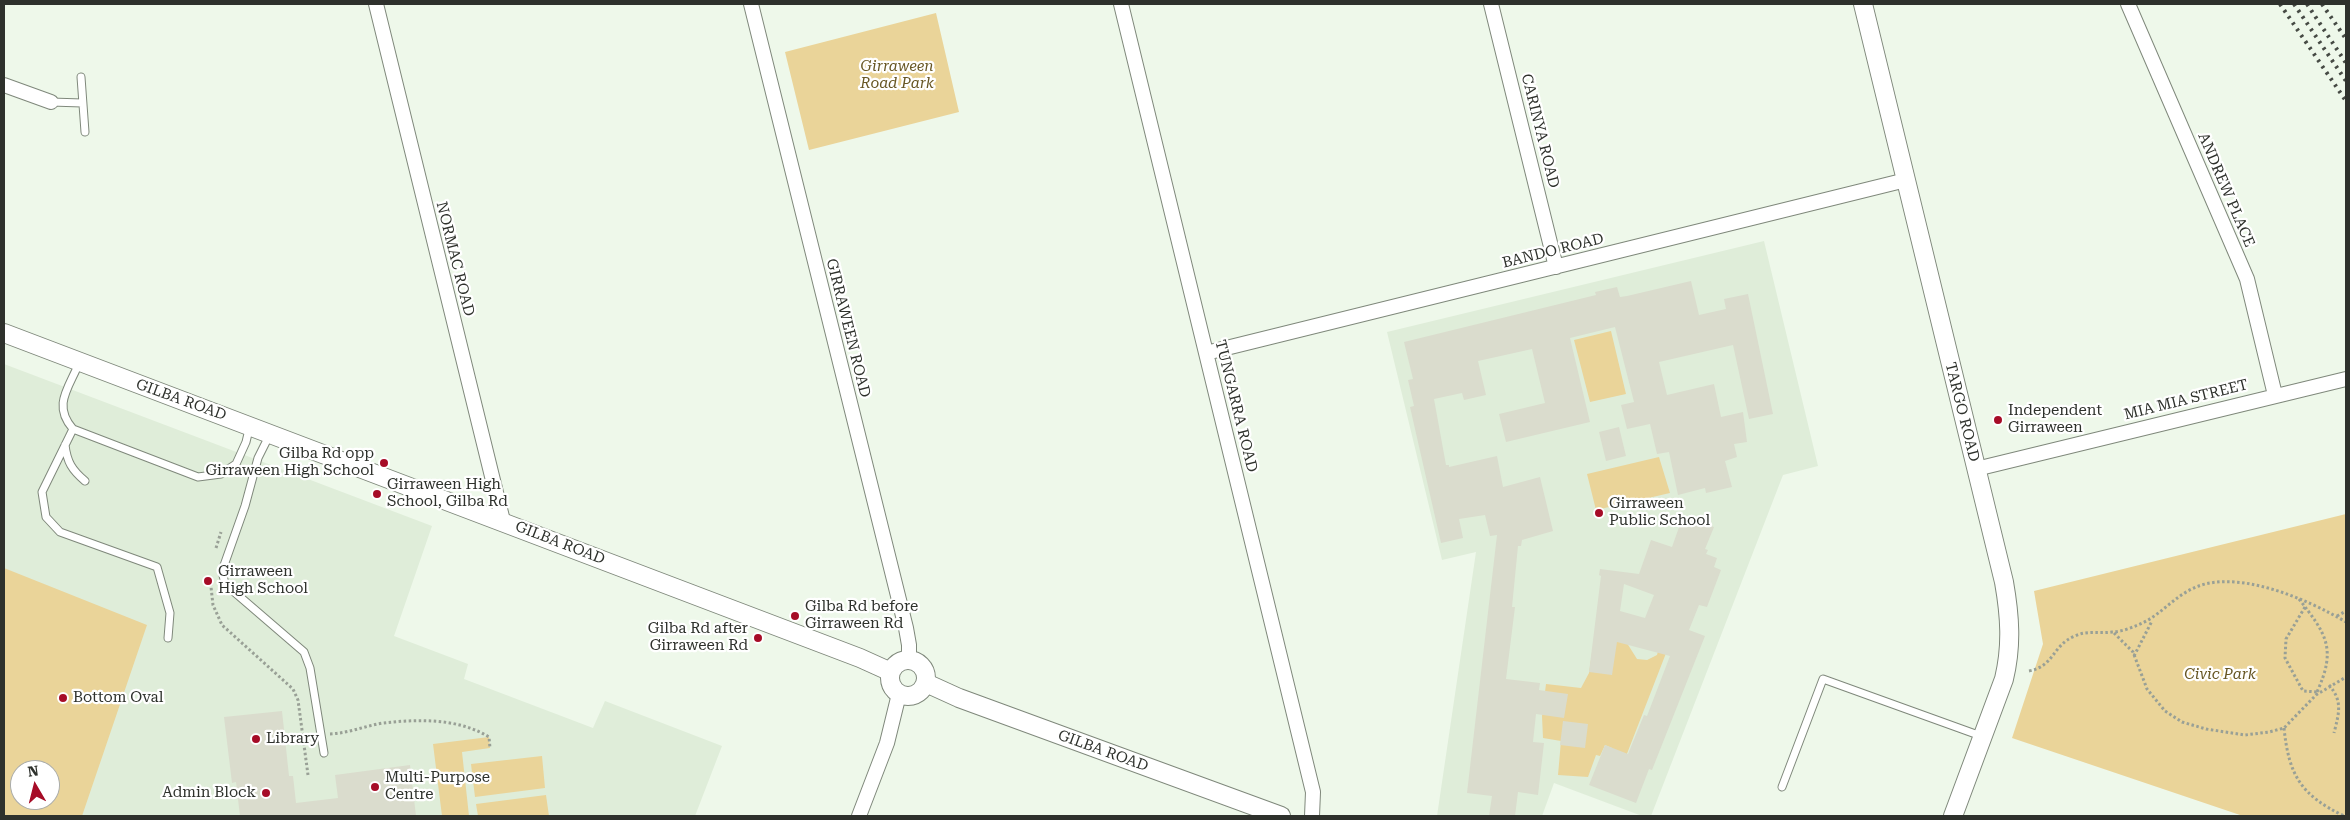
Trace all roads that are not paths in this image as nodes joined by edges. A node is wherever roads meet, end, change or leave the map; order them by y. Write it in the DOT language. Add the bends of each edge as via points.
graph roads {
  1 [pos="376,4"];
  2 [pos="751,4"];
  3 [pos="1120,4"];
  4 [pos="1492,4"];
  5 [pos="1863,4"];
  6 [pos="2128,4"];
  7 [pos="81,77"];
  8 [pos="4,85"];
  9 [pos="51,102"];
  10 [pos="82,103"];
  11 [pos="85,132"];
  12 [pos="1906,180"];
  13 [pos="1556,266"];
  14 [pos="4,333"];
  15 [pos="1206,353"];
  16 [pos="80,362"];
  17 [pos="2346,378"];
  18 [pos="2275,395"];
  19 [pos="250,425"];
  20 [pos="73,429"];
  21 [pos="270,434"];
  22 [pos="65,445"];
  23 [pos="1976,469"];
  24 [pos="85,481"];
  25 [pos="503,521"];
  26 [pos="168,638"];
  27 [pos="909,660"];
  28 [pos="891,672"];
  29 [pos="926,683"];
  30 [pos="899,694"];
  31 [pos="1983,736"];
  32 [pos="324,753"];
  33 [pos="1782,787"];
  34 [pos="859,816"];
  35 [pos="1281,816"];
  36 [pos="1312,816"];
  37 [pos="1953,816"];
  1 -- 25 [label="street, NORMAC ROAD"];
  2 -- 27 [label="street, GIRRAWEEN ROAD" via="906,631"];
  3 -- 15 [label="street, TUNGARRA ROAD"];
  4 -- 13 [label="street, CARINYA ROAD"];
  5 -- 12 [label="street, TARGO ROAD"];
  6 -- 18 [label="street, ANDREW PLACE" via="2246,279"];
  7 -- 10 [label="lane"];
  8 -- 9 [label="street"];
  9 -- 10 [label="lane"];
  10 -- 11 [label="lane"];
  12 -- 13 [label="street, BANDO ROAD"];
  12 -- 23 [label="street, TARGO ROAD"];
  13 -- 15 [label="street, BANDO ROAD"];
  14 -- 16 [label="street, GILBA ROAD"];
  15 -- 36 [label="street, TUNGARRA ROAD" via="1313,792"];
  16 -- 19 [label="street, GILBA ROAD"];
  16 -- 20 [label="lane" via="62,399 65,420"];
  17 -- 18 [label="street, MIA MIA STREET"];
  18 -- 23 [label="street, MIA MIA STREET"];
  19 -- 20 [label="lane" via="236,464 221,474 198,477"];
  19 -- 21 [label="street, GILBA ROAD"];
  20 -- 22 [label="lane"];
  21 -- 25 [label="street, GILBA ROAD"];
  21 -- 32 [label="lane" via="258,458 222,571 225,584 304,652 310,668"];
  22 -- 24 [label="lane" via="66,459"];
  22 -- 26 [label="lane" via="42,492 46,517 60,532 157,567 170,613"];
  23 -- 31 [label="street, TARGO ROAD" via="2004,582 2010,629 2004,679"];
  25 -- 28 [label="street, GILBA ROAD"];
  27 -- 28 [label="street" via="898,663"];
  27 -- 29 [label="street" via="923,667"];
  28 -- 30 [label="street" via="892,687"];
  29 -- 30 [label="street" via="915,695"];
  29 -- 35 [label="street, GILBA ROAD"];
  30 -- 34 [label="street" via="887,743"];
  31 -- 33 [label="lane" via="1823,678"];
  31 -- 37 [label="street, TARGO ROAD"];
}
